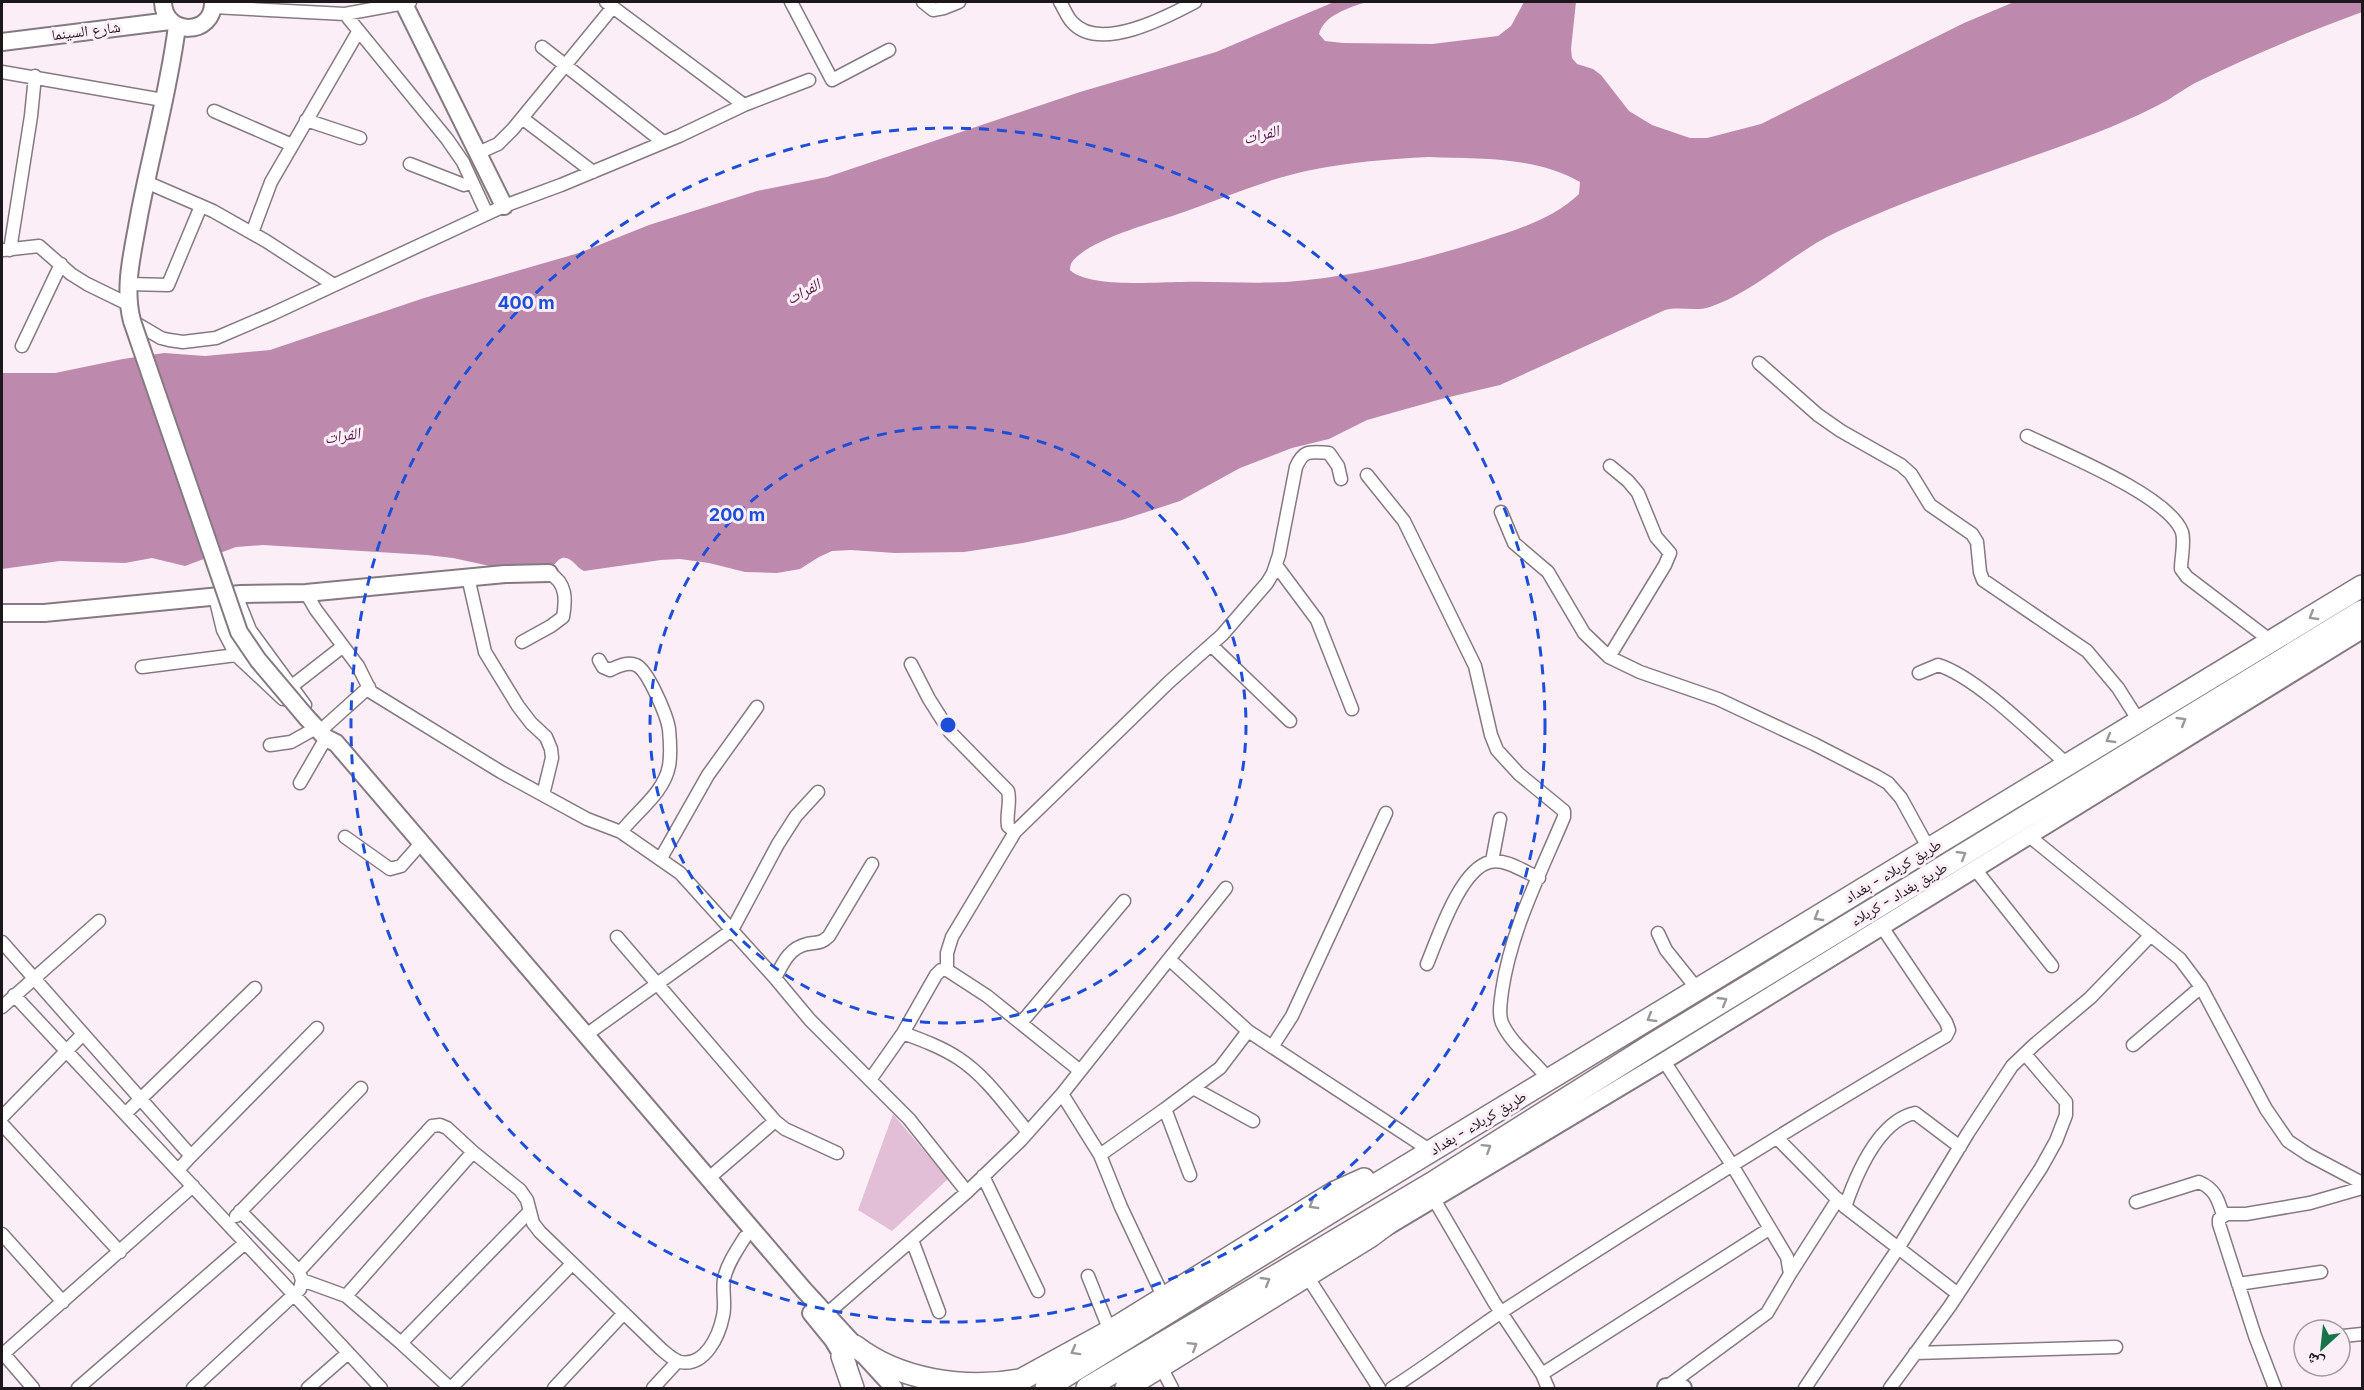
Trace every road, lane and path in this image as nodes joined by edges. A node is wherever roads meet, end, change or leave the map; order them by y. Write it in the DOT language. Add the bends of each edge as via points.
graph roads {
  1 [pos="163,2"];
  2 [pos="406,2"];
  3 [pos="791,2"];
  4 [pos="923,2"];
  5 [pos="959,2"];
  6 [pos="1060,2"];
  7 [pos="1195,2"];
  8 [pos="213,4"];
  9 [pos="609,4"];
  10 [pos="263,6"];
  11 [pos="345,14"];
  12 [pos="174,23"];
  13 [pos="358,32"];
  14 [pos="2,42"];
  15 [pos="542,47"];
  16 [pos="888,50"];
  17 [pos="564,67"];
  18 [pos="2,72"];
  19 [pos="35,76"];
  20 [pos="809,80"];
  21 [pos="163,100"];
  22 [pos="744,105"];
  23 [pos="214,111"];
  24 [pos="522,118"];
  25 [pos="306,120"];
  26 [pos="360,138"];
  27 [pos="663,142"];
  28 [pos="292,145"];
  29 [pos="478,153"];
  30 [pos="410,164"];
  31 [pos="593,172"];
  32 [pos="146,182"];
  33 [pos="472,182"];
  34 [pos="201,206"];
  35 [pos="504,206"];
  36 [pos="487,214"];
  37 [pos="252,233"];
  38 [pos="6,250"];
  39 [pos="62,264"];
  40 [pos="129,284"];
  41 [pos="334,285"];
  42 [pos="128,304"];
  43 [pos="132,321"];
  44 [pos="22,346"];
  45 [pos="1759,363"];
  46 [pos="2027,436"];
  47 [pos="1610,466"];
  48 [pos="1367,475"];
  49 [pos="1341,479"];
  50 [pos="1501,512"];
  51 [pos="1276,565"];
  52 [pos="549,573"];
  53 [pos="468,577"];
  54 [pos="2362,586"];
  55 [pos="306,592"];
  56 [pos="236,595"];
  57 [pos="215,597"];
  58 [pos="2362,611"];
  59 [pos="2,613"];
  60 [pos="2362,630"];
  61 [pos="2271,641"];
  62 [pos="522,642"];
  63 [pos="1211,645"];
  64 [pos="342,647"];
  65 [pos="236,656"];
  66 [pos="1609,657"];
  67 [pos="599,660"];
  68 [pos="911,664"];
  69 [pos="142,667"];
  70 [pos="1919,673"];
  71 [pos="292,686"];
  72 [pos="369,687"];
  73 [pos="757,708"];
  74 [pos="1352,709"];
  75 [pos="1290,721"];
  76 [pos="2139,722"];
  77 [pos="317,729"];
  78 [pos="270,744"];
  79 [pos="2068,765"];
  80 [pos="300,783"];
  81 [pos="818,792"];
  82 [pos="543,795"];
  83 [pos="1386,813"];
  84 [pos="1500,819"];
  85 [pos="621,832"];
  86 [pos="1015,832"];
  87 [pos="2029,836"];
  88 [pos="345,837"];
  89 [pos="416,849"];
  90 [pos="1929,849"];
  91 [pos="661,858"];
  92 [pos="1492,861"];
  93 [pos="872,864"];
  94 [pos="1975,869"];
  95 [pos="1539,878"];
  96 [pos="1226,888"];
  97 [pos="1124,901"];
  98 [pos="99,921"];
  99 [pos="1882,927"];
  100 [pos="732,930"];
  101 [pos="1658,933"];
  102 [pos="2151,935"];
  103 [pos="617,937"];
  104 [pos="2,942"];
  105 [pos="1169,959"];
  106 [pos="1426,964"];
  107 [pos="2052,966"];
  108 [pos="947,970"];
  109 [pos="32,978"];
  110 [pos="775,978"];
  111 [pos="658,984"];
  112 [pos="2201,987"];
  113 [pos="255,988"];
  114 [pos="1698,990"];
  115 [pos="14,995"];
  116 [pos="2,1007"];
  117 [pos="1021,1023"];
  118 [pos="317,1028"];
  119 [pos="1248,1031"];
  120 [pos="903,1033"];
  121 [pos="83,1034"];
  122 [pos="586,1035"];
  123 [pos="2133,1045"];
  124 [pos="1272,1047"];
  125 [pos="67,1052"];
  126 [pos="2025,1054"];
  127 [pos="1664,1061"];
  128 [pos="1573,1065"];
  129 [pos="1079,1070"];
  130 [pos="870,1080"];
  131 [pos="1544,1083"];
  132 [pos="1586,1086"];
  133 [pos="361,1088"];
  134 [pos="1193,1088"];
  135 [pos="1062,1094"];
  136 [pos="140,1099"];
  137 [pos="1165,1109"];
  138 [pos="1548,1110"];
  139 [pos="125,1114"];
  140 [pos="2,1117"];
  141 [pos="775,1121"];
  142 [pos="1253,1121"];
  143 [pos="2,1124"];
  144 [pos="1028,1132"];
  145 [pos="1777,1138"];
  146 [pos="1960,1147"];
  147 [pos="473,1152"];
  148 [pos="837,1153"];
  149 [pos="1427,1154"];
  150 [pos="1100,1155"];
  151 [pos="191,1156"];
  152 [pos="1732,1165"];
  153 [pos="178,1170"];
  154 [pos="1190,1175"];
  155 [pos="983,1176"];
  156 [pos="709,1178"];
  157 [pos="193,1186"];
  158 [pos="1436,1190"];
  159 [pos="2361,1191"];
  160 [pos="967,1192"];
  161 [pos="2136,1202"];
  162 [pos="1841,1203"];
  163 [pos="240,1211"];
  164 [pos="529,1212"];
  165 [pos="2223,1215"];
  166 [pos="228,1224"];
  167 [pos="1768,1229"];
  168 [pos="2,1234"];
  169 [pos="745,1238"];
  170 [pos="912,1240"];
  171 [pos="245,1243"];
  172 [pos="1899,1247"];
  173 [pos="120,1252"];
  174 [pos="572,1264"];
  175 [pos="2321,1272"];
  176 [pos="1790,1274"];
  177 [pos="300,1275"];
  178 [pos="1088,1276"];
  179 [pos="1307,1276"];
  180 [pos="2238,1284"];
  181 [pos="1038,1291"];
  182 [pos="1958,1294"];
  183 [pos="294,1296"];
  184 [pos="346,1296"];
  185 [pos="1163,1296"];
  186 [pos="63,1302"];
  187 [pos="939,1312"];
  188 [pos="1501,1312"];
  189 [pos="624,1313"];
  190 [pos="823,1318"];
  191 [pos="1110,1331"];
  192 [pos="401,1343"];
  193 [pos="2116,1347"];
  194 [pos="849,1351"];
  195 [pos="2,1353"];
  196 [pos="348,1353"];
  197 [pos="1916,1353"];
  198 [pos="678,1361"];
  199 [pos="1161,1367"];
  200 [pos="1542,1374"];
  201 [pos="1038,1382"];
  202 [pos="1671,1388"];
  203 [pos="33,1389"];
  204 [pos="78,1389"];
  205 [pos="193,1389"];
  206 [pos="308,1389"];
  207 [pos="381,1389"];
  208 [pos="450,1389"];
  209 [pos="554,1389"];
  210 [pos="653,1389"];
  211 [pos="853,1389"];
  212 [pos="859,1389"];
  213 [pos="894,1389"];
  214 [pos="1006,1389"];
  215 [pos="1087,1389"];
  216 [pos="1126,1389"];
  217 [pos="1172,1389"];
  218 [pos="1379,1389"];
  219 [pos="1392,1389"];
  220 [pos="1548,1389"];
  221 [pos="1805,1389"];
  222 [pos="1890,1389"];
  223 [pos="2276,1389"];
  1 -- 12 [label="main road" via="165,15"];
  2 -- 11 [label="street"];
  2 -- 29 [label="main road"];
  3 -- 16 [label="street" via="832,80"];
  4 -- 5 [label="street" via="933,10"];
  6 -- 7 [label="street" via="1072,23 1103,35 1121,34"];
  8 -- 10 [label="street"];
  8 -- 12 [label="main road, شارع السينما" via="204,23 186,28"];
  9 -- 17 [label="street"];
  9 -- 22 [label="street"];
  10 -- 11 [label="street"];
  11 -- 13 [label="street"];
  12 -- 14 [label="main road, شارع السينما"];
  12 -- 21 [label="main road" via="173,60"];
  13 -- 25 [label="street"];
  13 -- 33 [label="street" via="447,139"];
  15 -- 17 [label="street"];
  17 -- 24 [label="street"];
  17 -- 27 [label="street"];
  18 -- 19 [label="street"];
  19 -- 21 [label="street"];
  19 -- 38 [label="street"];
  20 -- 22 [label="street"];
  21 -- 32 [label="main road"];
  22 -- 27 [label="street"];
  23 -- 28 [label="street"];
  24 -- 29 [label="street" via="498,144"];
  24 -- 31 [label="street"];
  25 -- 26 [label="street"];
  25 -- 28 [label="street"];
  27 -- 31 [label="street"];
  28 -- 37 [label="street"];
  29 -- 35 [label="main road"];
  30 -- 33 [label="street" via="464,185"];
  31 -- 35 [label="street"];
  32 -- 34 [label="street"];
  32 -- 40 [label="main road"];
  33 -- 36 [label="street"];
  34 -- 37 [label="street"];
  34 -- 40 [label="street" via="168,285"];
  35 -- 36 [label="street"];
  36 -- 41 [label="street"];
  37 -- 41 [label="street"];
  38 -- 39 [label="street" via="39,246"];
  39 -- 42 [label="street" via="87,284"];
  39 -- 44 [label="street"];
  40 -- 42 [label="main road"];
  41 -- 43 [label="street" via="216,338 169,340"];
  42 -- 43 [label="main road"];
  43 -- 77 [label="main road, bridge" via="239,632"];
  45 -- 76 [label="street" via="1818,415 1911,474 1930,505 1972,534 1977,542 1983,580 2087,651 2118,688"];
  46 -- 61 [label="street" via="2143,494 2167,514 2183,534 2181,569 2187,577"];
  47 -- 66 [label="street" via="1638,493 1656,537 1670,553"];
  48 -- 95 [label="street" via="1404,521 1475,666 1497,750 1564,811"];
  49 -- 51 [label="street" via="1329,453 1305,453 1300,458"];
  50 -- 66 [label="street" via="1514,543 1548,572 1584,633"];
  51 -- 63 [label="street" via="1245,610"];
  51 -- 74 [label="street" via="1317,620"];
  52 -- 53 [label="main road"];
  52 -- 62 [label="street" via="564,590 563,617"];
  53 -- 55 [label="main road"];
  53 -- 82 [label="street" via="485,652 518,706 546,737 551,749"];
  54 -- 61 [label="highway, طريق كربلاء - بغداد, one-way"];
  55 -- 56 [label="main road"];
  55 -- 64 [label="street"];
  56 -- 57 [label="main road"];
  56 -- 71 [label="street" via="250,630"];
  57 -- 59 [label="main road" via="44,613"];
  57 -- 65 [label="street" via="223,630"];
  132 -- 58 [label="highway, طريق بغداد - كربلاء, one-way"];
  60 -- 87 [label="main road"];
  61 -- 76 [label="highway, طريق كربلاء - بغداد"];
  63 -- 75 [label="street"];
  63 -- 86 [label="street"];
  64 -- 71 [label="street"];
  64 -- 72 [label="street"];
  65 -- 69 [label="street"];
  65 -- 77 [label="street"];
  66 -- 90 [label="street" via="1718,699 1888,783 1901,798"];
  67 -- 85 [label="street" via="610,670 624,664 640,668 669,727 669,766 661,787"];
  68 -- 86 [label="street" via="950,732 1008,791 1006,815 1008,826"];
  70 -- 79 [label="street" via="1938,665 1952,669"];
  71 -- 77 [label="street"];
  72 -- 77 [label="street"];
  72 -- 82 [label="street" via="371,693"];
  73 -- 91 [label="street" via="708,775"];
  76 -- 79 [label="highway, طريق كربلاء - بغداد, one-way"];
  77 -- 78 [label="street" via="291,742"];
  77 -- 80 [label="street"];
  77 -- 89 [label="main road" via="330,752"];
  77 -- 122 [label="main road" via="336,743"];
  79 -- 90 [label="highway, طريق كربلاء - بغداد"];
  81 -- 100 [label="street" via="778,844"];
  82 -- 85 [label="street"];
  83 -- 124 [label="street" via="1292,1016"];
  84 -- 92 [label="street"];
  85 -- 91 [label="street"];
  86 -- 108 [label="street" via="952,937"];
  87 -- 94 [label="main road"];
  87 -- 102 [label="street"];
  88 -- 89 [label="street" via="390,869 401,867"];
  89 -- 169 [label="main road"];
  90 -- 114 [label="highway, طريق كربلاء - بغداد, one-way"];
  91 -- 100 [label="street"];
  92 -- 95 [label="street"];
  92 -- 106 [label="street" via="1471,875"];
  93 -- 110 [label="street" via="829,936 822,943 795,948"];
  94 -- 99 [label="main road"];
  94 -- 107 [label="street"];
  95 -- 131 [label="street" via="1510,949 1499,1011 1502,1022"];
  96 -- 105 [label="street"];
  97 -- 117 [label="street"];
  98 -- 109 [label="street"];
  99 -- 127 [label="main road"];
  99 -- 145 [label="street" via="1949,1030 1946,1036"];
  100 -- 110 [label="street"];
  100 -- 111 [label="street"];
  101 -- 114 [label="street" via="1666,950"];
  102 -- 112 [label="street" via="2180,959"];
  102 -- 126 [label="street" via="2090,998"];
  103 -- 111 [label="street"];
  104 -- 109 [label="street"];
  105 -- 119 [label="street"];
  105 -- 129 [label="street"];
  108 -- 117 [label="street"];
  108 -- 120 [label="street" via="936,975"];
  109 -- 115 [label="street"];
  109 -- 121 [label="street"];
  110 -- 130 [label="street" via="810,1020"];
  111 -- 122 [label="street"];
  111 -- 141 [label="street"];
  112 -- 123 [label="street"];
  112 -- 159 [label="street" via="2266,1109 2288,1141"];
  113 -- 136 [label="street"];
  114 -- 128 [label="highway, طريق كربلاء - بغداد, one-way"];
  115 -- 116 [label="street"];
  115 -- 125 [label="street"];
  117 -- 129 [label="street"];
  118 -- 151 [label="street"];
  119 -- 124 [label="street"];
  119 -- 134 [label="street" via="1220,1068"];
  120 -- 130 [label="street"];
  120 -- 144 [label="street" via="964,1062"];
  121 -- 125 [label="street"];
  121 -- 136 [label="street"];
  122 -- 156 [label="main road"];
  124 -- 149 [label="street"];
  125 -- 139 [label="street"];
  125 -- 140 [label="street"];
  126 -- 146 [label="street" via="2012,1066"];
  126 -- 182 [label="street" via="2066,1102 2066,1115 2041,1168"];
  127 -- 152 [label="street"];
  127 -- 158 [label="main road"];
  128 -- 131 [label="highway, طريق كربلاء - بغداد"];
  128 -- 132 [label="highway" via="1575,1078"];
  129 -- 135 [label="street"];
  130 -- 160 [label="street" via="909,1119"];
  131 -- 138 [label="highway" via="1549,1096"];
  131 -- 149 [label="highway, طريق كربلاء - بغداد"];
  132 -- 138 [label="highway, طريق بغداد - كربلاء"];
  133 -- 163 [label="street"];
  134 -- 137 [label="street"];
  134 -- 142 [label="street"];
  135 -- 144 [label="street"];
  135 -- 150 [label="street"];
  136 -- 139 [label="street"];
  136 -- 151 [label="street"];
  137 -- 150 [label="street"];
  137 -- 154 [label="street"];
  158 -- 138 [label="highway, طريق بغداد - كربلاء, one-way"];
  139 -- 153 [label="street"];
  141 -- 148 [label="street"];
  141 -- 156 [label="street"];
  143 -- 173 [label="street"];
  144 -- 155 [label="street"];
  145 -- 152 [label="street"];
  145 -- 162 [label="street"];
  146 -- 162 [label="street" via="1915,1113 1903,1116 1887,1128"];
  146 -- 172 [label="street"];
  147 -- 164 [label="street" via="520,1190"];
  147 -- 177 [label="street" via="447,1128 432,1126"];
  147 -- 184 [label="street"];
  149 -- 185 [label="highway, one-way" via="1335,1192"];
  149 -- 201 [label="highway" via="1203,1293"];
  150 -- 185 [label="street"];
  151 -- 153 [label="street"];
  152 -- 167 [label="street"];
  152 -- 188 [label="street"];
  153 -- 157 [label="street"];
  155 -- 160 [label="street"];
  155 -- 181 [label="street"];
  156 -- 190 [label="main road"];
  157 -- 166 [label="street"];
  157 -- 173 [label="street"];
  158 -- 179 [label="highway"];
  158 -- 188 [label="street"];
  215 -- 158 [label="highway, one-way" via="1216,1311"];
  159 -- 165 [label="street" via="2310,1203"];
  160 -- 170 [label="street"];
  161 -- 165 [label="street" via="2199,1182 2210,1187"];
  162 -- 172 [label="street"];
  162 -- 176 [label="street"];
  163 -- 166 [label="street"];
  163 -- 177 [label="street"];
  164 -- 174 [label="street" via="540,1232"];
  164 -- 192 [label="street"];
  165 -- 180 [label="street" via="2219,1224"];
  166 -- 171 [label="street"];
  167 -- 176 [label="street" via="1787,1257"];
  167 -- 200 [label="street"];
  168 -- 186 [label="street"];
  169 -- 190 [label="main road"];
  169 -- 198 [label="street" via="726,1272 723,1316 711,1346 699,1358"];
  170 -- 187 [label="street"];
  170 -- 190 [label="street"];
  171 -- 183 [label="street"];
  171 -- 204 [label="street"];
  172 -- 182 [label="street"];
  172 -- 221 [label="street"];
  173 -- 186 [label="street"];
  174 -- 189 [label="street"];
  174 -- 208 [label="street"];
  175 -- 180 [label="street"];
  176 -- 202 [label="street" via="1767,1313"];
  177 -- 183 [label="street" via="300,1289"];
  177 -- 184 [label="street"];
  178 -- 191 [label="street"];
  199 -- 179 [label="highway, one-way"];
  179 -- 218 [label="street"];
  180 -- 223 [label="street"];
  182 -- 197 [label="street"];
  183 -- 196 [label="street"];
  183 -- 205 [label="street"];
  184 -- 192 [label="street"];
  185 -- 191 [label="highway"];
  186 -- 195 [label="street"];
  188 -- 200 [label="street"];
  188 -- 219 [label="street"];
  189 -- 198 [label="street"];
  189 -- 209 [label="street"];
  190 -- 194 [label="main road"];
  191 -- 201 [label="highway, one-way"];
  192 -- 208 [label="street"];
  193 -- 197 [label="street"];
  194 -- 201 [label="highway" via="905,1375 943,1384 980,1387"];
  194 -- 211 [label="highway"];
  194 -- 212 [label="main road"];
  194 -- 213 [label="main road"];
  195 -- 203 [label="street"];
  196 -- 206 [label="street"];
  196 -- 207 [label="street"];
  197 -- 222 [label="street"];
  198 -- 210 [label="street"];
  199 -- 216 [label="highway"];
  199 -- 217 [label="street"];
  200 -- 220 [label="street"];
  201 -- 214 [label="highway"];
}
